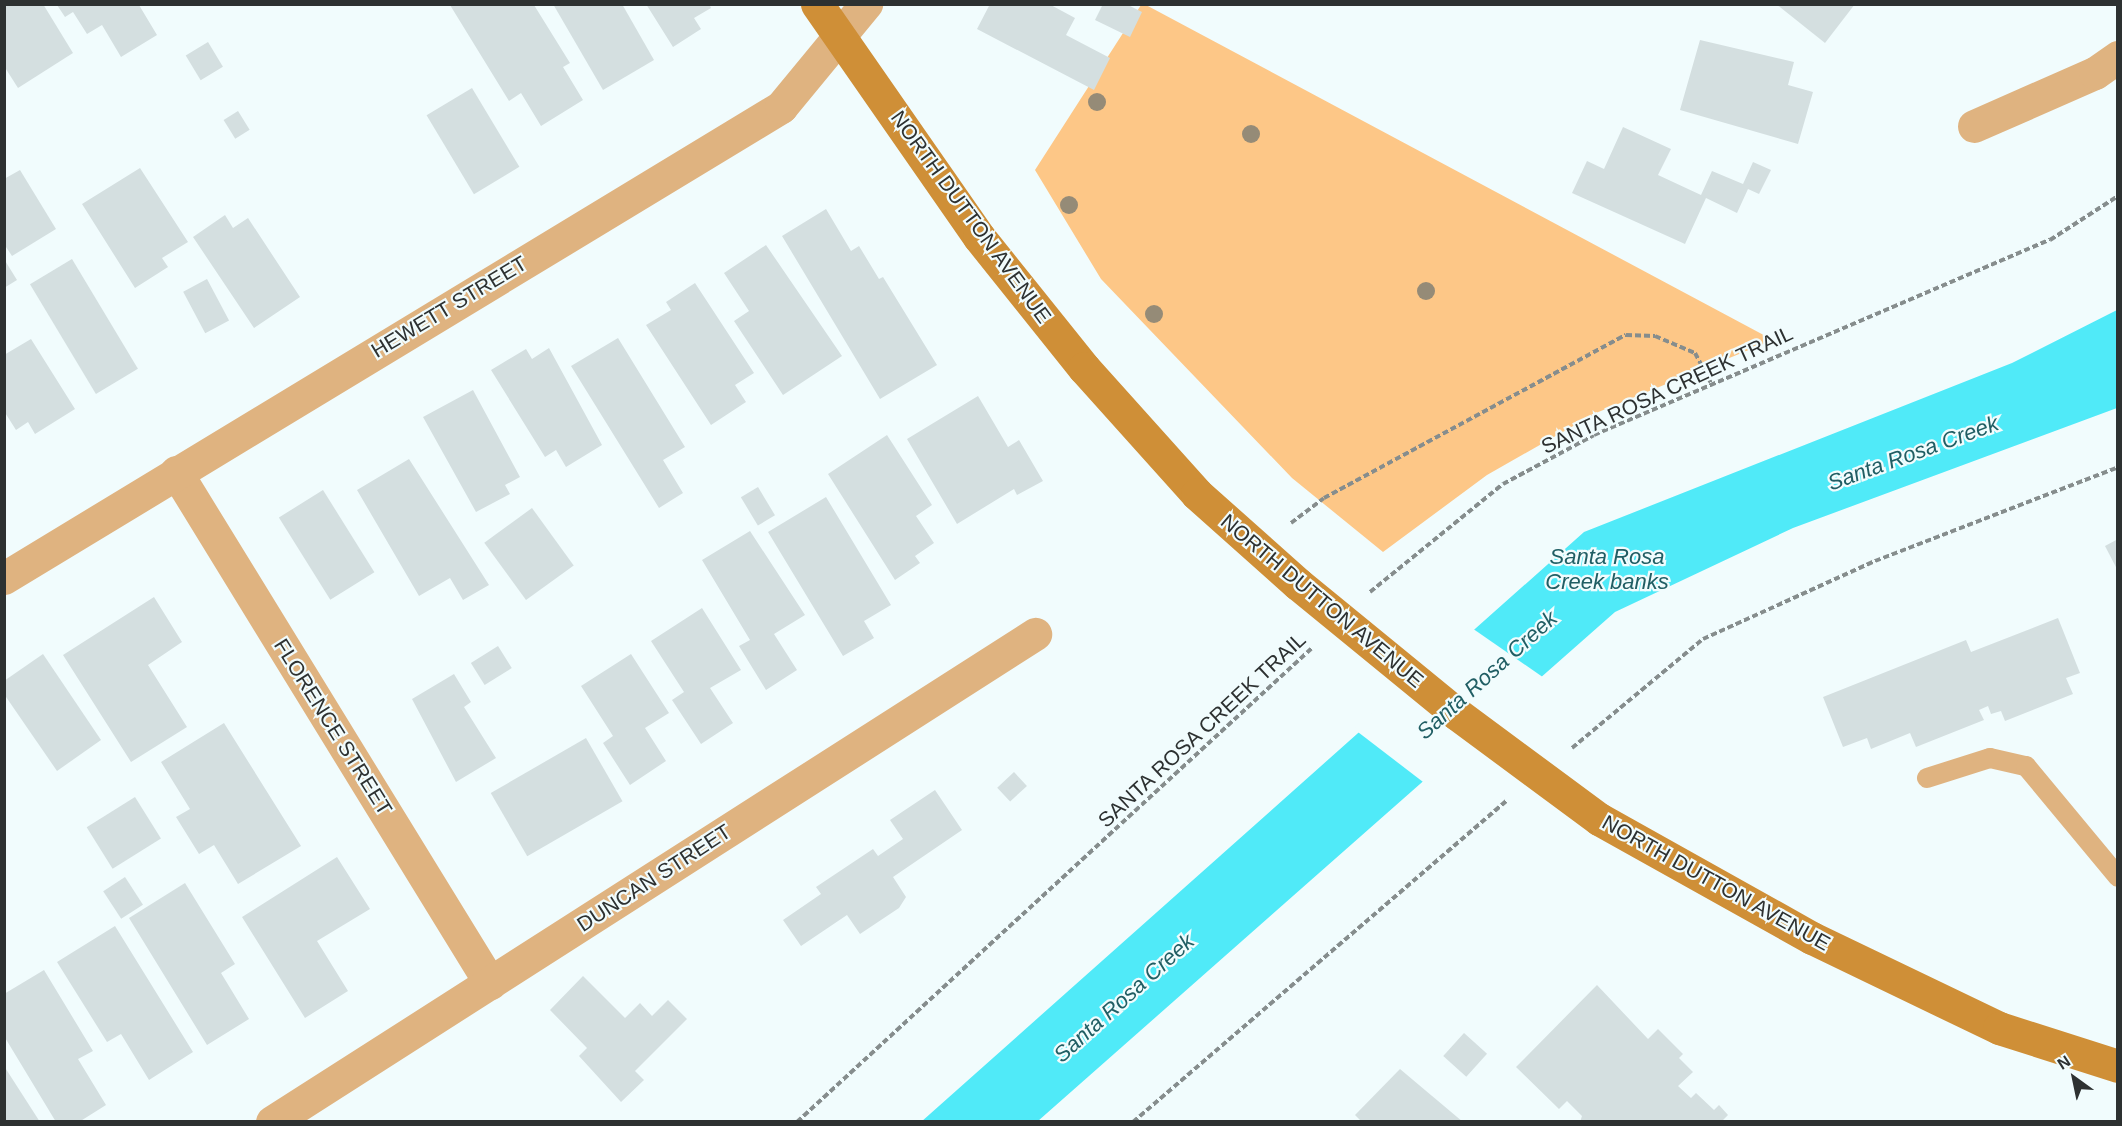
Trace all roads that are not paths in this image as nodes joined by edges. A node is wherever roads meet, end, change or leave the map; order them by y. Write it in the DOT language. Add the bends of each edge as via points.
graph roads {
  1 [pos="817,4"];
  2 [pos="866,4"];
  3 [pos="840,37"];
  4 [pos="2118,57"];
  5 [pos="1974,126"];
  6 [pos="176,472"];
  7 [pos="4,578"];
  8 [pos="1035,634"];
  9 [pos="1927,778"];
  10 [pos="2118,877"];
  11 [pos="489,983"];
  12 [pos="2118,1066"];
  13 [pos="272,1122"];
  1 -- 3 [label="main road, NORTH DUTTON AVENUE"];
  2 -- 3 [label="street, HEWETT STREET"];
  3 -- 6 [label="street, HEWETT STREET" via="781,107"];
  3 -- 12 [label="main road, NORTH DUTTON AVENUE, bridge" via="979,237 1084,368 1197,494 1298,584 1457,714 1599,819 1812,938 1999,1028"];
  4 -- 5 [label="street" via="2095,73"];
  6 -- 7 [label="street, HEWETT STREET"];
  6 -- 11 [label="street, FLORENCE STREET"];
  8 -- 11 [label="street, DUNCAN STREET"];
  9 -- 10 [label="lane" via="1990,758 2026,766"];
  11 -- 13 [label="street, DUNCAN STREET"];
}
